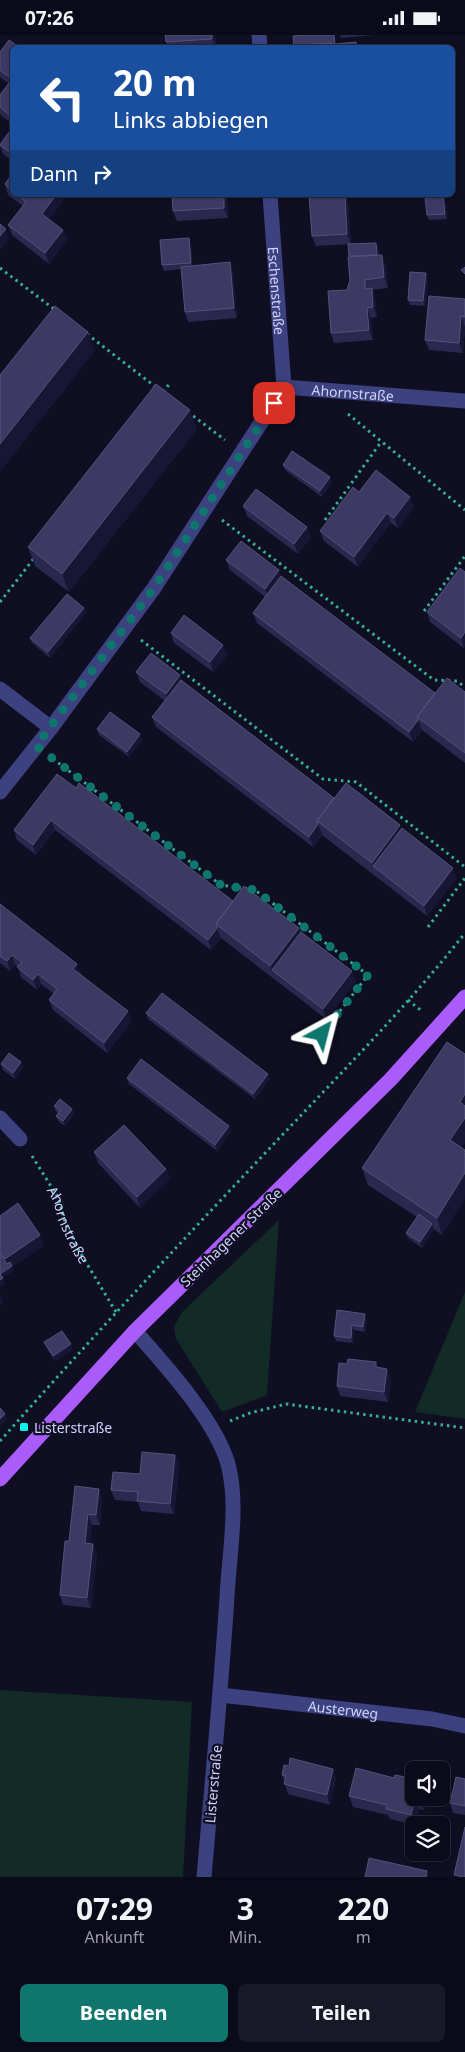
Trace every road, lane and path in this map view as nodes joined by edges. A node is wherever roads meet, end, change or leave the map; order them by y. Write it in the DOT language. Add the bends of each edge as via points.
graph roads {
  1 [pos="270,197"];
  2 [pos="0,268"];
  3 [pos="59,313"];
  4 [pos="83,332"];
  5 [pos="171,382"];
  6 [pos="284,387"];
  7 [pos="163,392"];
  8 [pos="170,398"];
  9 [pos="157,400"];
  10 [pos="465,401"];
  11 [pos="186,410"];
  12 [pos="345,412"];
  13 [pos="381,442"];
  14 [pos="241,453"];
  15 [pos="206,507"];
  16 [pos="465,510"];
  17 [pos="325,520"];
  18 [pos="36,555"];
  19 [pos="465,556"];
  20 [pos="0,602"];
  21 [pos="424,611"];
  22 [pos="124,627"];
  23 [pos="465,687"];
  24 [pos="0,689"];
  25 [pos="51,728"];
  26 [pos="36,746"];
  27 [pos="0,792"];
  28 [pos="465,867"];
  29 [pos="465,878"];
  30 [pos="428,927"];
  31 [pos="465,933"];
  32 [pos="465,997"];
  33 [pos="322,1034"];
  34 [pos="0,1118"];
  35 [pos="20,1139"];
  36 [pos="116,1311"];
  37 [pos="135,1331"];
  38 [pos="465,1428"];
  39 [pos="212,1429"];
  40 [pos="0,1441"];
  41 [pos="0,1479"];
  42 [pos="220,1695"];
  43 [pos="465,1726"];
  44 [pos="204,1877"];
  1 -- 6 [label="street, Eschenstraße"];
  2 -- 3 [label="path"];
  4 -- 7 [label="path"];
  5 -- 7 [label="path"];
  6 -- 10 [label="street, Ahornstraße"];
  6 -- 14 [label="street"];
  7 -- 8 [label="path"];
  7 -- 9 [label="path"];
  11 -- 14 [label="path"];
  12 -- 13 [label="path"];
  13 -- 16 [label="path"];
  13 -- 17 [label="path"];
  14 -- 15 [label="street"];
  15 -- 22 [label="street" via="154,588"];
  15 -- 23 [label="path" via="434,680 458,681"];
  18 -- 20 [label="path"];
  19 -- 21 [label="path"];
  22 -- 25 [label="street"];
  22 -- 28 [label="path" via="323,779 356,783"];
  24 -- 25 [label="street"];
  25 -- 26 [label="street"];
  26 -- 27 [label="street"];
  26 -- 33 [label="path" via="221,885 255,890 368,975"];
  29 -- 30 [label="path"];
  31 -- 36 [label="path" via="366,1046"];
  32 -- 37 [label="main road, Steinhagener Straße" via="391,1079"];
  34 -- 35 [label="street"];
  35 -- 36 [label="path, Ahornstraße" via="52,1187 78,1249"];
  36 -- 37 [label="path, Ahornstraße"];
  36 -- 40 [label="path"];
  37 -- 39 [label="street, Listerstraße" via="180,1383"];
  37 -- 41 [label="main road, Steinhagener Straße"];
  38 -- 39 [label="path" via="286,1404 250,1413"];
  39 -- 42 [label="street, Listerstraße" via="228,1464 232,1505"];
  42 -- 43 [label="street, Austerweg" via="432,1719"];
  42 -- 44 [label="street, Listerstraße"];
}
